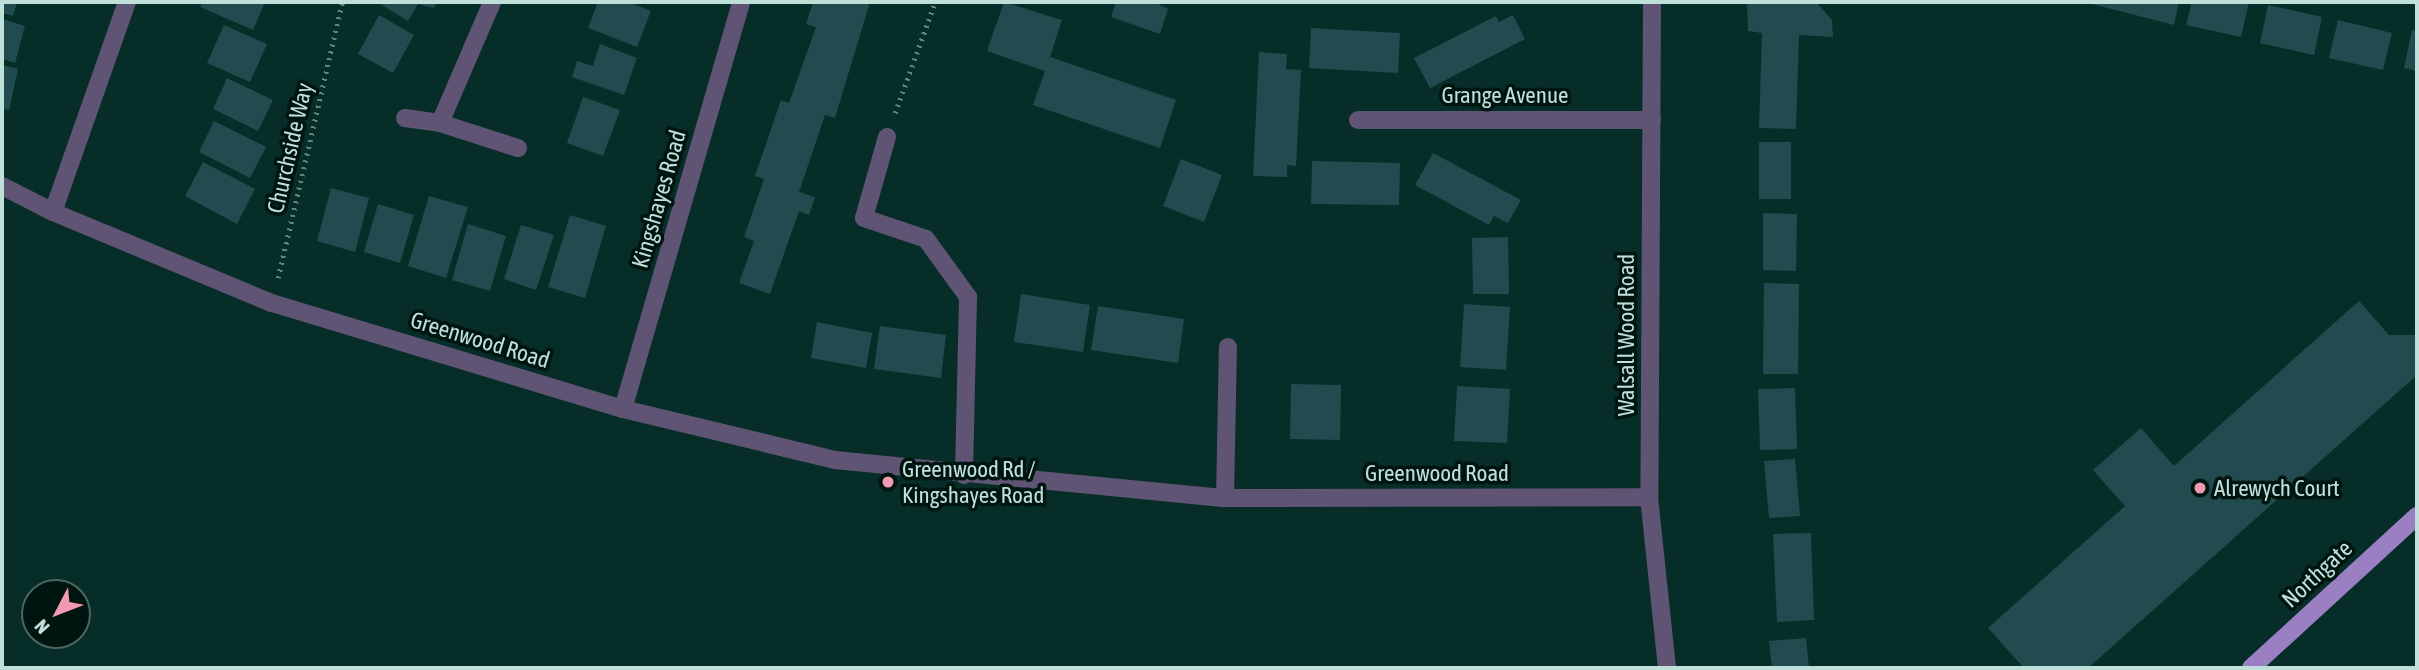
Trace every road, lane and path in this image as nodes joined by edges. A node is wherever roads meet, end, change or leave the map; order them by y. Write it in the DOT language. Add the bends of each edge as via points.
graph roads {
  1 [pos="127,2"];
  2 [pos="342,2"];
  3 [pos="492,2"];
  4 [pos="741,2"];
  5 [pos="935,2"];
  6 [pos="1652,2"];
  7 [pos="405,118"];
  8 [pos="1358,120"];
  9 [pos="1652,120"];
  10 [pos="440,123"];
  11 [pos="887,137"];
  12 [pos="518,148"];
  13 [pos="2,186"];
  14 [pos="53,212"];
  15 [pos="272,303"];
  16 [pos="1228,347"];
  17 [pos="624,409"];
  18 [pos="964,475"];
  19 [pos="1649,497"];
  20 [pos="1225,498"];
  21 [pos="2417,516"];
  22 [pos="1667,668"];
  23 [pos="2251,668"];
  1 -- 14 [label="street"];
  2 -- 15 [label="path, Churchside Way"];
  3 -- 10 [label="street"];
  4 -- 17 [label="street, Kingshayes Road"];
  5 -- 11 [label="path"];
  6 -- 9 [label="street, Walsall Wood Road"];
  7 -- 10 [label="street"];
  8 -- 9 [label="street, Grange Avenue"];
  9 -- 19 [label="street, Walsall Wood Road"];
  10 -- 12 [label="street"];
  11 -- 18 [label="street" via="864,218 926,239 968,298"];
  13 -- 14 [label="street, Greenwood Road"];
  14 -- 15 [label="street, Greenwood Road"];
  15 -- 17 [label="street, Greenwood Road"];
  16 -- 20 [label="street"];
  17 -- 18 [label="street, Greenwood Road" via="835,460"];
  18 -- 20 [label="street, Greenwood Road"];
  19 -- 20 [label="street, Greenwood Road"];
  19 -- 22 [label="street, Walsall Wood Road"];
  21 -- 23 [label="main road, Northgate"];
}
